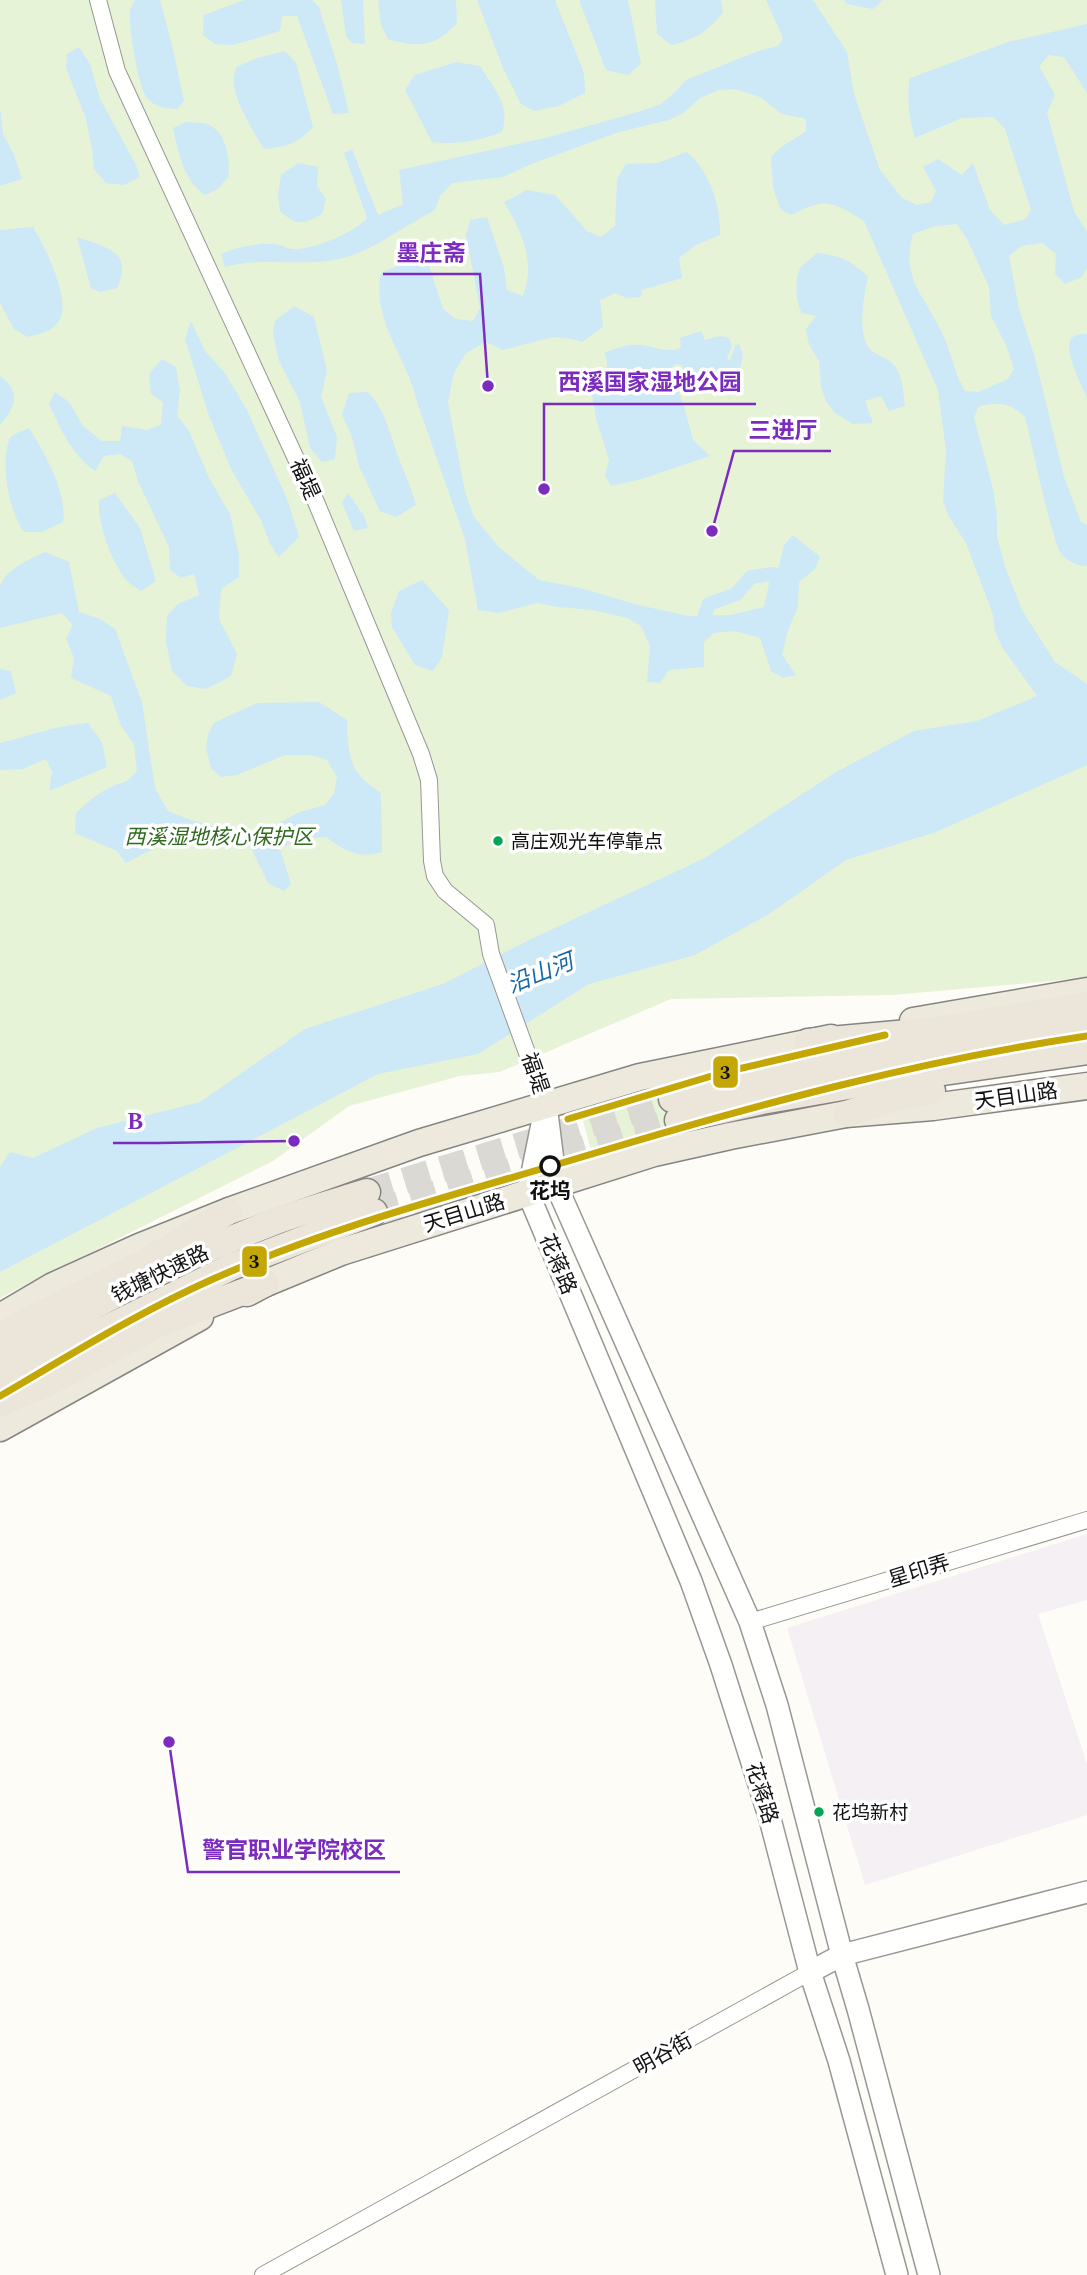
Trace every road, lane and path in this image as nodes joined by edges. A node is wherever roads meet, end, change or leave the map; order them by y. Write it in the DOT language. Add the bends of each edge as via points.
graph roads {
  1 [pos="99,0"];
  2 [pos="1087,991"];
  3 [pos="1087,1005"];
  4 [pos="1087,1026"];
  5 [pos="808,1042"];
  6 [pos="1087,1051"];
  7 [pos="1087,1066"];
  8 [pos="1087,1086"];
  9 [pos="546,1105"];
  10 [pos="846,1114"];
  11 [pos="556,1185"];
  12 [pos="528,1193"];
  13 [pos="229,1211"];
  14 [pos="266,1283"];
  15 [pos="0,1317"];
  16 [pos="0,1339"];
  17 [pos="0,1360"];
  18 [pos="0,1386"];
  19 [pos="0,1404"];
  20 [pos="0,1428"];
  21 [pos="1087,1520"];
  22 [pos="750,1622"];
  23 [pos="1087,1892"];
  24 [pos="842,1955"];
  25 [pos="810,1972"];
  26 [pos="263,2275"];
  27 [pos="897,2275"];
  28 [pos="929,2275"];
  1 -- 9 [label="street, 福堤" via="117,71 316,502 421,754 429,780 435,876 445,891 486,925 491,954"];
  2 -- 5 [label="main road"];
  3 -- 5 [label="highway" via="930,1031"];
  4 -- 6 [label="highway" via="827,1066 675,1110"];
  5 -- 9 [label="main road" via="640,1077"];
  7 -- 10 [label="highway" via="898,1097"];
  8 -- 10 [label="main road, 天目山路"];
  9 -- 11 [label="street, 花蒋路"];
  9 -- 12 [label="street"];
  9 -- 13 [label="main road" via="419,1143"];
  10 -- 11 [label="main road, 天目山路" via="654,1153"];
  11 -- 12 [label="main road, 天目山路"];
  11 -- 22 [label="street, 花蒋路"];
  12 -- 14 [label="main road, 天目山路" via="341,1252"];
  12 -- 25 [label="street, 花蒋路" via="691,1581 770,1819"];
  13 -- 15 [label="main road" via="53,1286"];
  13 -- 16 [label="highway"];
  14 -- 19 [label="highway" via="161,1323"];
  14 -- 20 [label="main road, 天目山路"];
  17 -- 18 [label="highway, 钱塘快速路" via="95,1306 272,1222 371,1202 65,1349"];
  21 -- 22 [label="street, 星印弄"];
  22 -- 24 [label="street, 花蒋路" via="777,1706"];
  23 -- 24 [label="street, 明谷街"];
  24 -- 25 [label="street, 明谷街"];
  24 -- 28 [label="street, 花蒋路"];
  25 -- 26 [label="street, 明谷街"];
  25 -- 27 [label="street, 花蒋路"];
}
